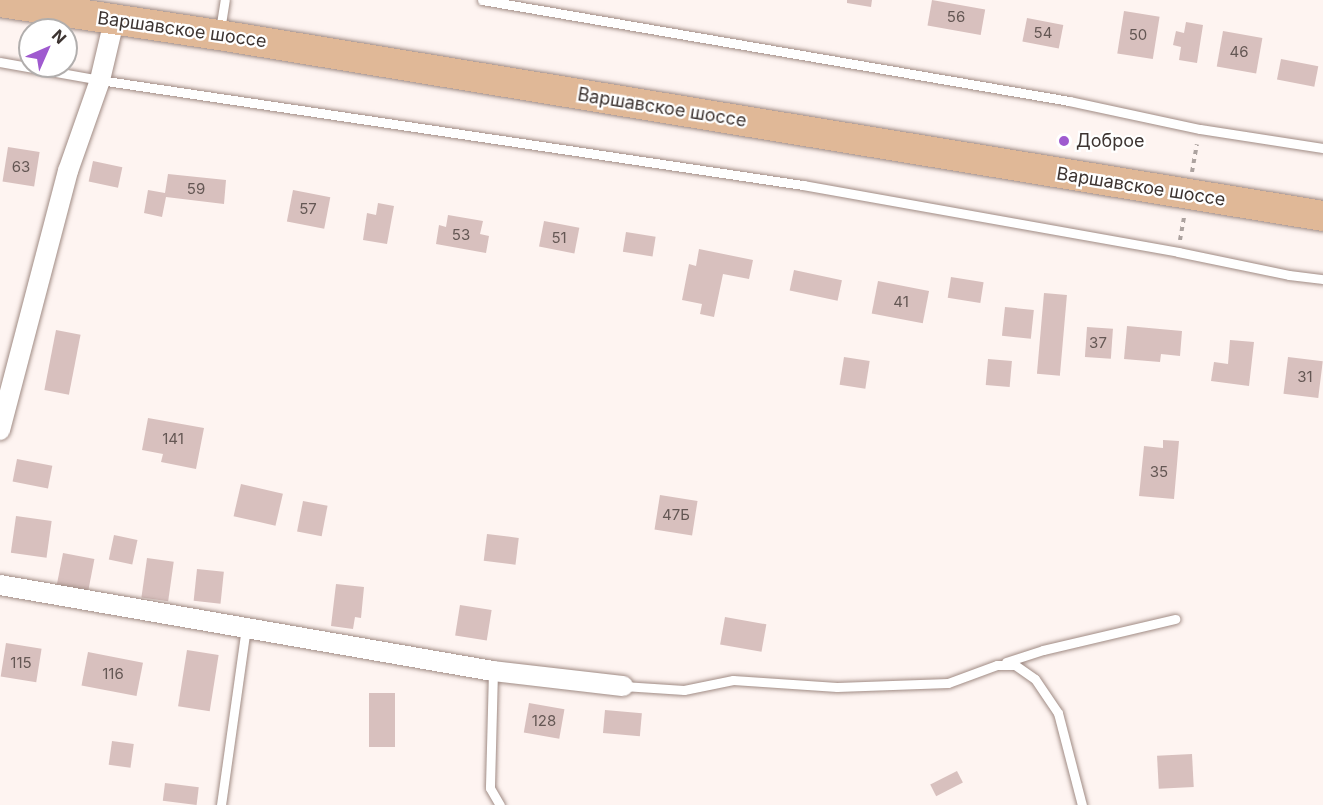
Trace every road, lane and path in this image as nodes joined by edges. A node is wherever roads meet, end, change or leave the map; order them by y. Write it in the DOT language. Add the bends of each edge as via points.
graph roads {
  1 [pos="225,0"];
  2 [pos="482,0"];
  3 [pos="0,2"];
  4 [pos="114,21"];
  5 [pos="219,35"];
  6 [pos="0,62"];
  7 [pos="100,80"];
  8 [pos="1323,148"];
  9 [pos="1323,216"];
  10 [pos="1323,279"];
  11 [pos="0,430"];
  12 [pos="0,585"];
  13 [pos="1175,619"];
  14 [pos="246,628"];
  15 [pos="997,665"];
  16 [pos="492,671"];
  17 [pos="622,686"];
  18 [pos="221,805"];
  19 [pos="500,805"];
  20 [pos="1082,805"];
  1 -- 5 [label="lane"];
  2 -- 8 [label="lane"];
  3 -- 4 [label="main road, Варшавское шоссе"];
  4 -- 5 [label="main road, Варшавское шоссе"];
  4 -- 7 [label="street"];
  5 -- 9 [label="main road, Варшавское шоссе"];
  6 -- 7 [label="lane"];
  7 -- 10 [label="lane" via="803,185"];
  7 -- 11 [label="street" via="68,171"];
  12 -- 14 [label="street"];
  13 -- 15 [label="lane" via="1043,650"];
  14 -- 16 [label="street"];
  14 -- 18 [label="lane"];
  15 -- 17 [label="lane" via="948,683 837,687 733,680 684,690"];
  15 -- 20 [label="lane" via="1015,665 1035,679 1058,712"];
  16 -- 17 [label="street"];
  16 -- 19 [label="lane" via="490,788"];
}
